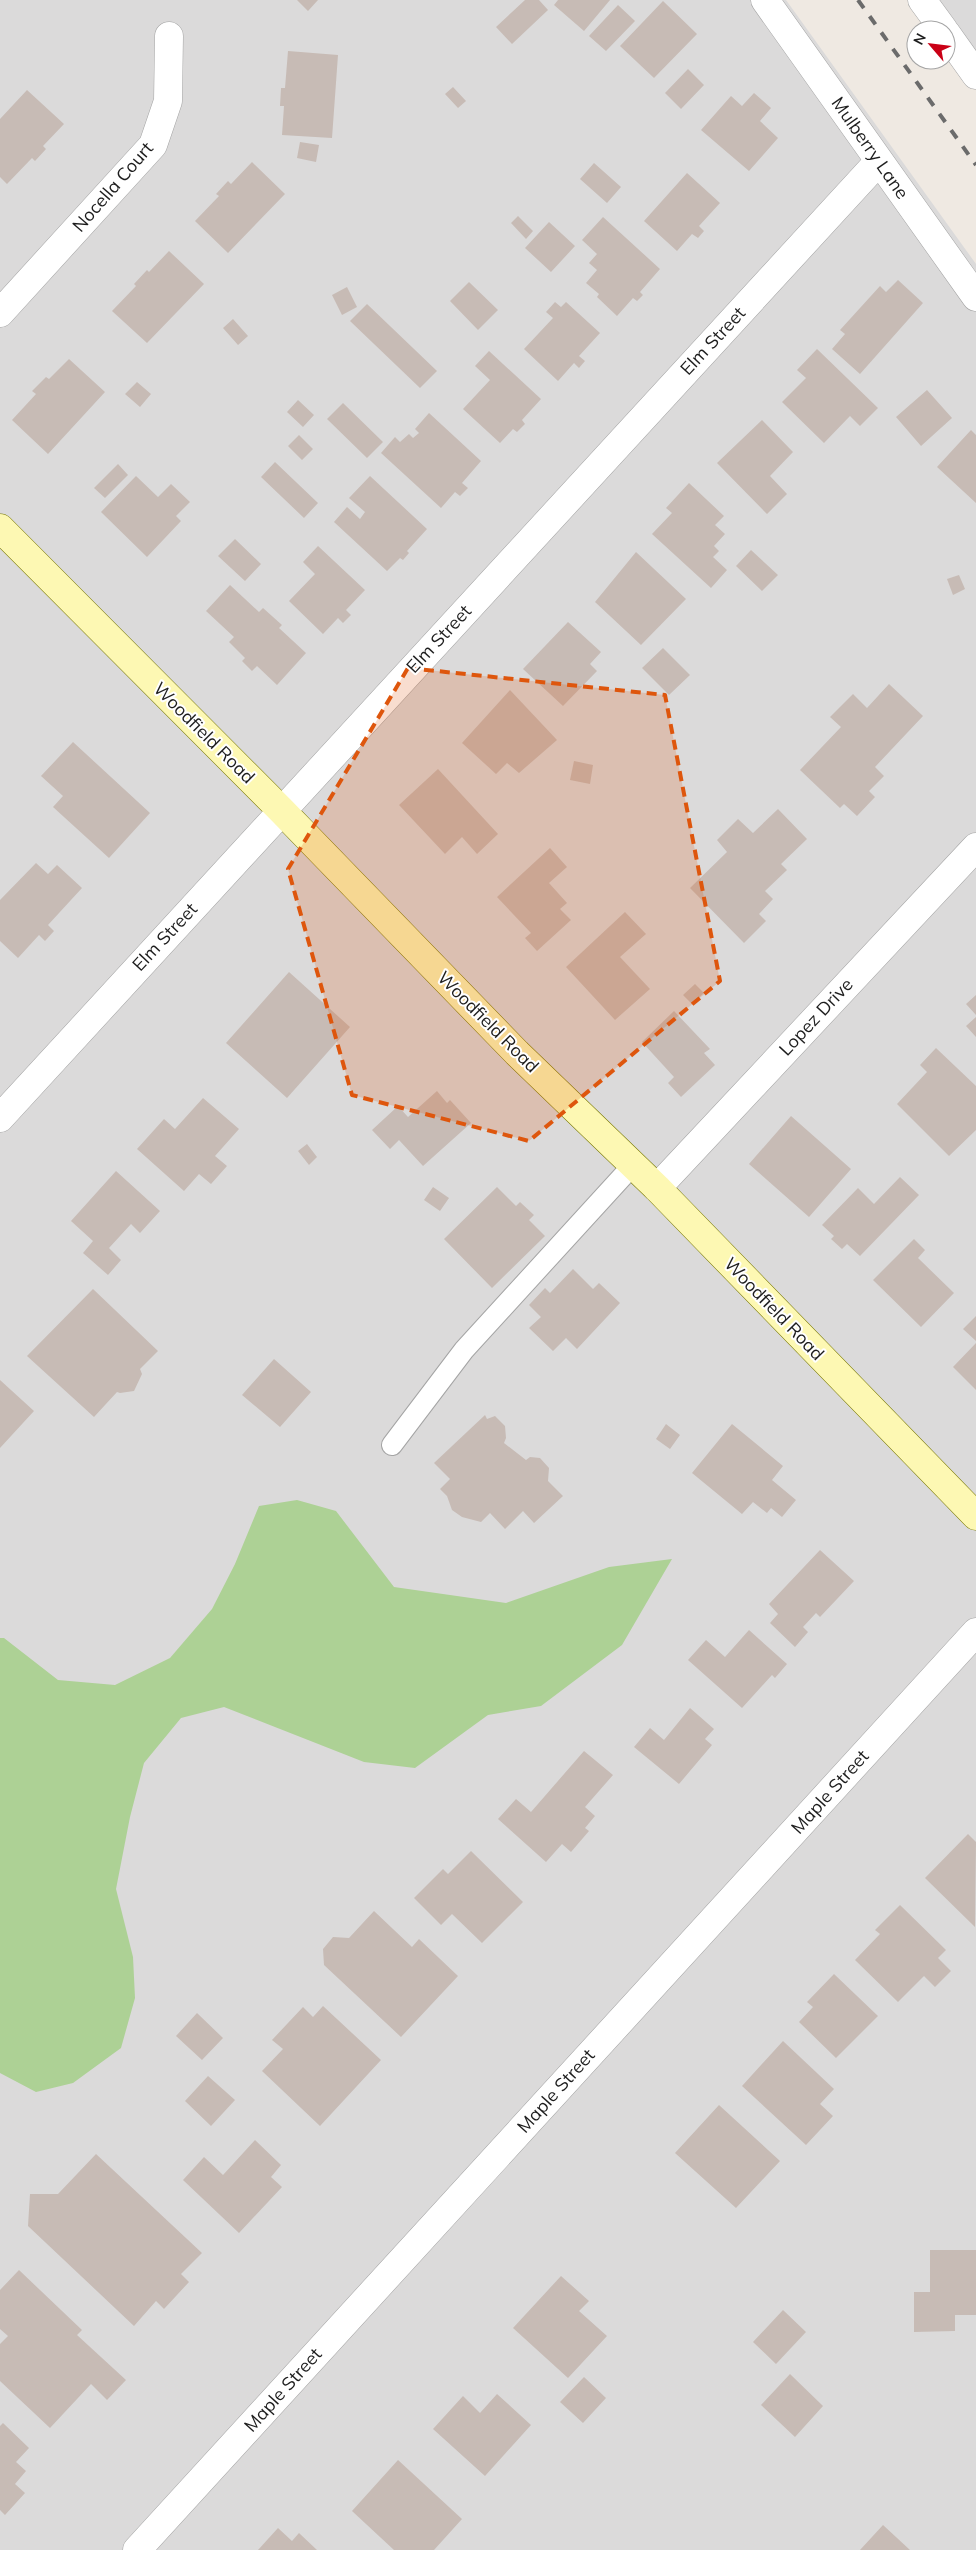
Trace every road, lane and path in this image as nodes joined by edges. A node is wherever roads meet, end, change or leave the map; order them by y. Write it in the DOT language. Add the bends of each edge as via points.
graph roads {
  1 [pos="765,0"];
  2 [pos="922,0"];
  3 [pos="937,20"];
  4 [pos="169,36"];
  5 [pos="956,44"];
  6 [pos="972,61"];
  7 [pos="879,161"];
  8 [pos="976,297"];
  9 [pos="0,313"];
  10 [pos="0,528"];
  11 [pos="282,811"];
  12 [pos="976,847"];
  13 [pos="0,1118"];
  14 [pos="634,1165"];
  15 [pos="657,1188"];
  16 [pos="392,1445"];
  17 [pos="976,1516"];
  18 [pos="976,1632"];
  19 [pos="137,2550"];
  1 -- 7 [label="street, Mulberry Lane"];
  2 -- 3 [label="street"];
  4 -- 9 [label="street, Nocella Court" via="168,101 153,145"];
  5 -- 6 [label="street"];
  7 -- 8 [label="street, Mulberry Lane"];
  7 -- 11 [label="street, Elm Street"];
  10 -- 11 [label="main road, Woodfield Road"];
  11 -- 13 [label="street, Elm Street"];
  11 -- 14 [label="main road, Woodfield Road" via="517,1053"];
  12 -- 15 [label="street, Lopez Drive"];
  14 -- 15 [label="main road, Woodfield Road"];
  14 -- 16 [label="lane" via="464,1350"];
  15 -- 17 [label="main road, Woodfield Road"];
  18 -- 19 [label="street, Maple Street"];
}
